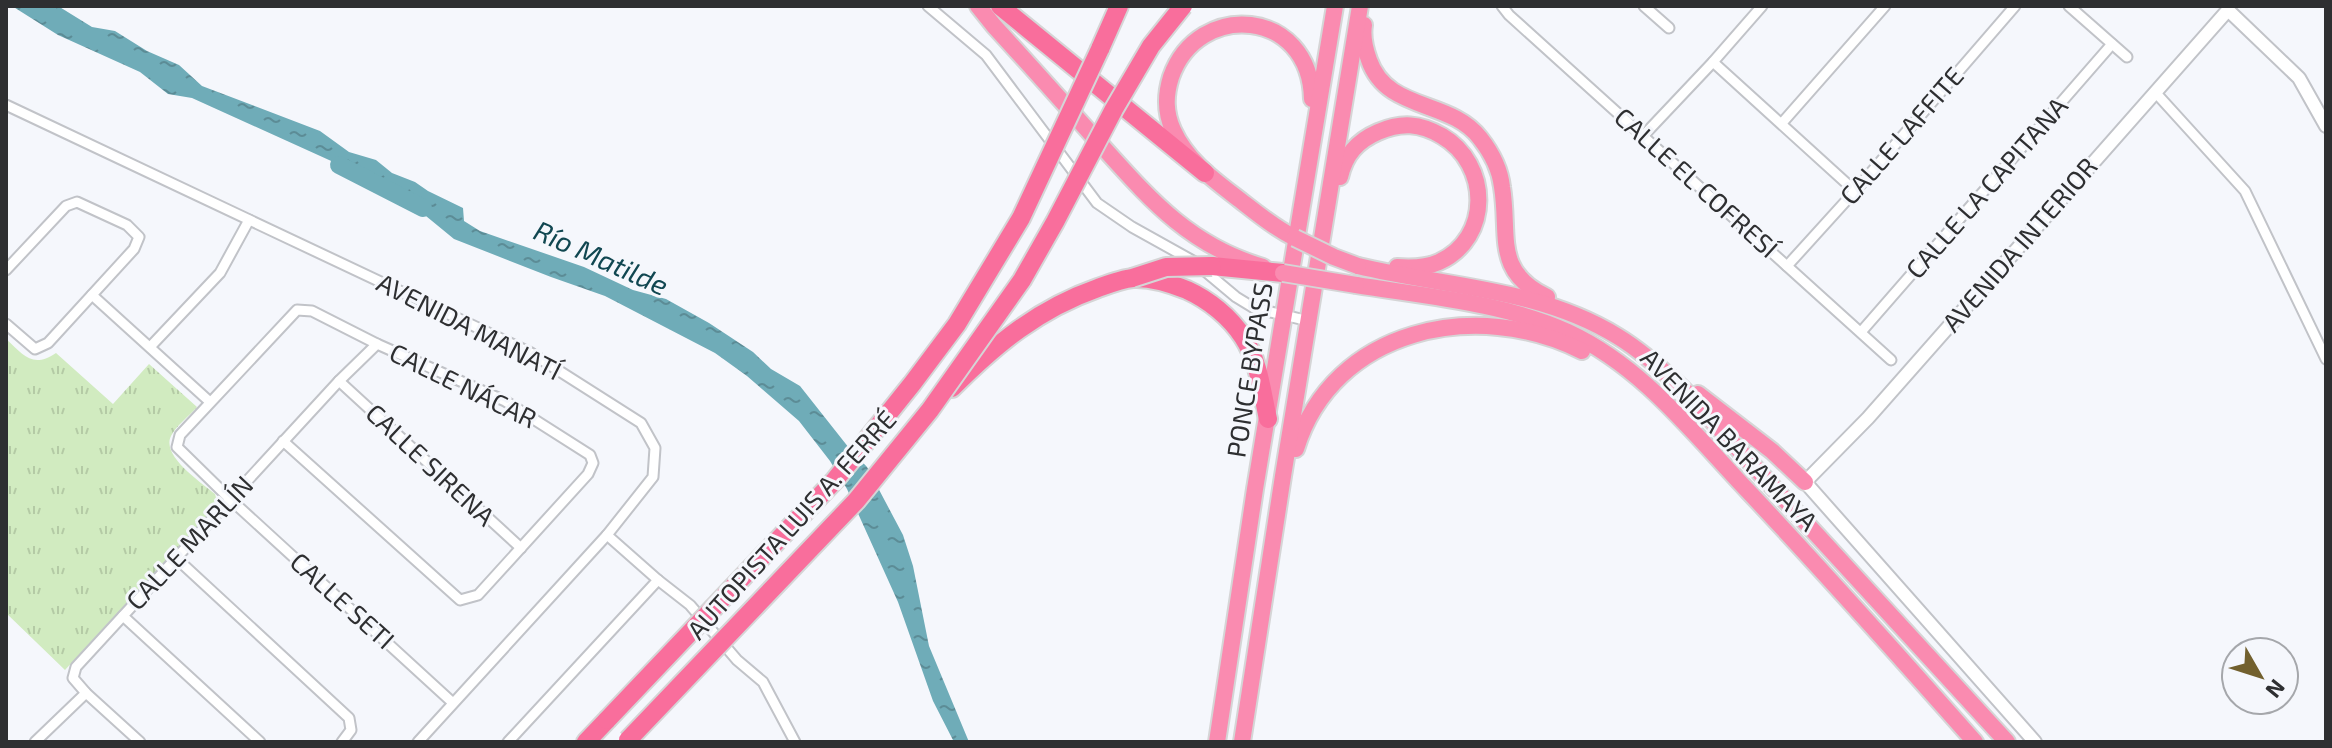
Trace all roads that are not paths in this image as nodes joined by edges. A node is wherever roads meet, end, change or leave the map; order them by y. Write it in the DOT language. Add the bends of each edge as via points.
graph roads {
  1 [pos="928,6"];
  2 [pos="978,6"];
  3 [pos="1000,6"];
  4 [pos="1116,6"];
  5 [pos="1183,6"];
  6 [pos="1360,6"];
  7 [pos="1367,6"];
  8 [pos="1502,6"];
  9 [pos="1644,6"];
  10 [pos="1762,6"];
  11 [pos="1885,6"];
  12 [pos="2015,6"];
  13 [pos="2069,6"];
  14 [pos="2227,7"];
  15 [pos="1334,12"];
  16 [pos="1361,24"];
  17 [pos="1669,28"];
  18 [pos="2112,44"];
  19 [pos="2127,57"];
  20 [pos="1713,62"];
  21 [pos="2155,92"];
  22 [pos="6,105"];
  23 [pos="2324,118"];
  24 [pos="1782,123"];
  25 [pos="1314,132"];
  26 [pos="1644,135"];
  27 [pos="1205,173"];
  28 [pos="1855,191"];
  29 [pos="1325,215"];
  30 [pos="249,220"];
  31 [pos="1787,266"];
  32 [pos="1363,267"];
  33 [pos="6,270"];
  34 [pos="1283,273"];
  35 [pos="1132,278"];
  36 [pos="92,295"];
  37 [pos="1283,316"];
  38 [pos="1309,321"];
  39 [pos="6,324"];
  40 [pos="1597,325"];
  41 [pos="1861,332"];
  42 [pos="377,344"];
  43 [pos="150,347"];
  44 [pos="1613,357"];
  45 [pos="2326,359"];
  46 [pos="1891,360"];
  47 [pos="1663,370"];
  48 [pos="339,381"];
  49 [pos="210,402"];
  50 [pos="930,410"];
  51 [pos="1268,419"];
  52 [pos="283,441"];
  53 [pos="1283,476"];
  54 [pos="1805,482"];
  55 [pos="230,499"];
  56 [pos="607,535"];
  57 [pos="521,548"];
  58 [pos="176,558"];
  59 [pos="658,580"];
  60 [pos="123,616"];
  61 [pos="86,693"];
  62 [pos="453,703"];
  63 [pos="627,741"];
  64 [pos="35,742"];
  65 [pos="140,742"];
  66 [pos="260,742"];
  67 [pos="342,742"];
  68 [pos="418,742"];
  69 [pos="508,742"];
  70 [pos="586,742"];
  71 [pos="795,742"];
  72 [pos="1217,742"];
  73 [pos="1242,742"];
  74 [pos="1975,742"];
  75 [pos="2007,742"];
  76 [pos="2035,742"];
  1 -- 37 [label="street" via="986,55 1097,203 1193,261 1254,308"];
  2 -- 34 [label="highway, AVENIDA BARAMAYA" via="1150,199 1206,243"];
  3 -- 27 [label="highway"];
  4 -- 70 [label="highway, AUTOPISTA LUIS A. FERRÉ, bridge" via="1021,218 957,324 835,480"];
  5 -- 50 [label="highway, AUTOPISTA LUIS A. FERRÉ, bridge" via="1151,46 1022,280"];
  6 -- 16 [label="highway, PONCE BYPASS"];
  7 -- 16 [label="highway"];
  8 -- 26 [label="street, CALLE EL COFRESÍ"];
  9 -- 17 [label="street"];
  10 -- 20 [label="street"];
  11 -- 24 [label="street"];
  12 -- 28 [label="street, CALLE LAFFITE"];
  13 -- 18 [label="street"];
  14 -- 21 [label="street, AVENIDA INTERIOR"];
  14 -- 23 [label="street" via="2299,78"];
  15 -- 25 [label="highway, PONCE BYPASS"];
  16 -- 29 [label="highway, PONCE BYPASS"];
  16 -- 40 [label="highway" via="1380,81 1403,99 1467,124 1490,151 1501,179 1506,240 1516,274 1532,289"];
  18 -- 19 [label="street"];
  18 -- 41 [label="street, CALLE LA CAPITANA"];
  20 -- 24 [label="street"];
  20 -- 26 [label="street"];
  21 -- 45 [label="street" via="2245,191"];
  21 -- 54 [label="street, AVENIDA INTERIOR" via="1868,418"];
  22 -- 30 [label="street, AVENIDA MANATÍ"];
  24 -- 28 [label="street"];
  25 -- 27 [label="highway, AVENIDA BARAMAYA" via="1310,75 1294,45 1258,24 1219,26 1185,49 1167,91 1174,132"];
  25 -- 37 [label="highway, PONCE BYPASS"];
  26 -- 31 [label="street, CALLE EL COFRESÍ"];
  27 -- 32 [label="highway, AVENIDA BARAMAYA, bridge" via="1305,245"];
  28 -- 31 [label="street, CALLE LAFFITE"];
  29 -- 32 [label="highway" via="1342,166 1358,143 1391,126 1434,131 1469,160 1479,201 1462,243 1430,265"];
  29 -- 38 [label="highway, PONCE BYPASS"];
  30 -- 43 [label="street" via="220,273"];
  30 -- 56 [label="street, AVENIDA MANATÍ" via="531,353 641,423 655,448 653,477"];
  31 -- 41 [label="street, CALLE EL COFRESÍ"];
  32 -- 40 [label="highway, AVENIDA BARAMAYA" via="1524,298"];
  33 -- 36 [label="street" via="66,206 77,202 127,225 139,237"];
  34 -- 35 [label="highway, bridge" via="1195,265"];
  34 -- 44 [label="highway, AVENIDA BARAMAYA, bridge" via="1530,317"];
  35 -- 50 [label="highway, bridge" via="1084,293 1013,333"];
  35 -- 51 [label="highway" via="1157,280 1192,293 1221,312 1244,338"];
  36 -- 39 [label="street" via="48,343 35,349"];
  36 -- 43 [label="street"];
  37 -- 38 [label="street"];
  37 -- 51 [label="highway, PONCE BYPASS"];
  38 -- 53 [label="highway, PONCE BYPASS"];
  40 -- 47 [label="highway, AVENIDA BARAMAYA"];
  41 -- 46 [label="street, CALLE EL COFRESÍ"];
  42 -- 48 [label="street, CALLE MARLÍN"];
  42 -- 49 [label="street, CALLE NÁCAR" via="312,311 297,310"];
  42 -- 57 [label="street, CALLE NÁCAR" via="505,401 590,455 588,474"];
  43 -- 49 [label="street"];
  44 -- 53 [label="highway" via="1491,325 1443,327 1399,339 1354,365 1330,388 1306,423"];
  44 -- 74 [label="highway, AVENIDA BARAMAYA" via="1659,395"];
  47 -- 54 [label="highway"];
  47 -- 75 [label="highway, AVENIDA BARAMAYA"];
  48 -- 52 [label="street, CALLE MARLÍN"];
  48 -- 57 [label="street, CALLE SIRENA"];
  49 -- 55 [label="street, CALLE NÁCAR" via="180,435 177,447"];
  50 -- 63 [label="highway, AUTOPISTA LUIS A. FERRÉ, bridge" via="856,501"];
  51 -- 72 [label="highway, PONCE BYPASS"];
  52 -- 55 [label="street, CALLE MARLÍN"];
  52 -- 57 [label="street, CALLE NÁCAR" via="460,600 478,595"];
  53 -- 73 [label="highway, PONCE BYPASS"];
  54 -- 76 [label="street"];
  55 -- 58 [label="street, CALLE MARLÍN"];
  55 -- 62 [label="street, CALLE SETI"];
  56 -- 59 [label="street"];
  56 -- 62 [label="street, AVENIDA MANATÍ"];
  58 -- 60 [label="street, CALLE MARLÍN"];
  58 -- 67 [label="street" via="349,718 351,730"];
  59 -- 69 [label="street"];
  59 -- 71 [label="street" via="690,605 763,682"];
  60 -- 61 [label="street, CALLE MARLÍN" via="76,667 73,678"];
  60 -- 66 [label="street"];
  61 -- 64 [label="street"];
  61 -- 65 [label="street"];
  62 -- 68 [label="street, AVENIDA MANATÍ"];
}
